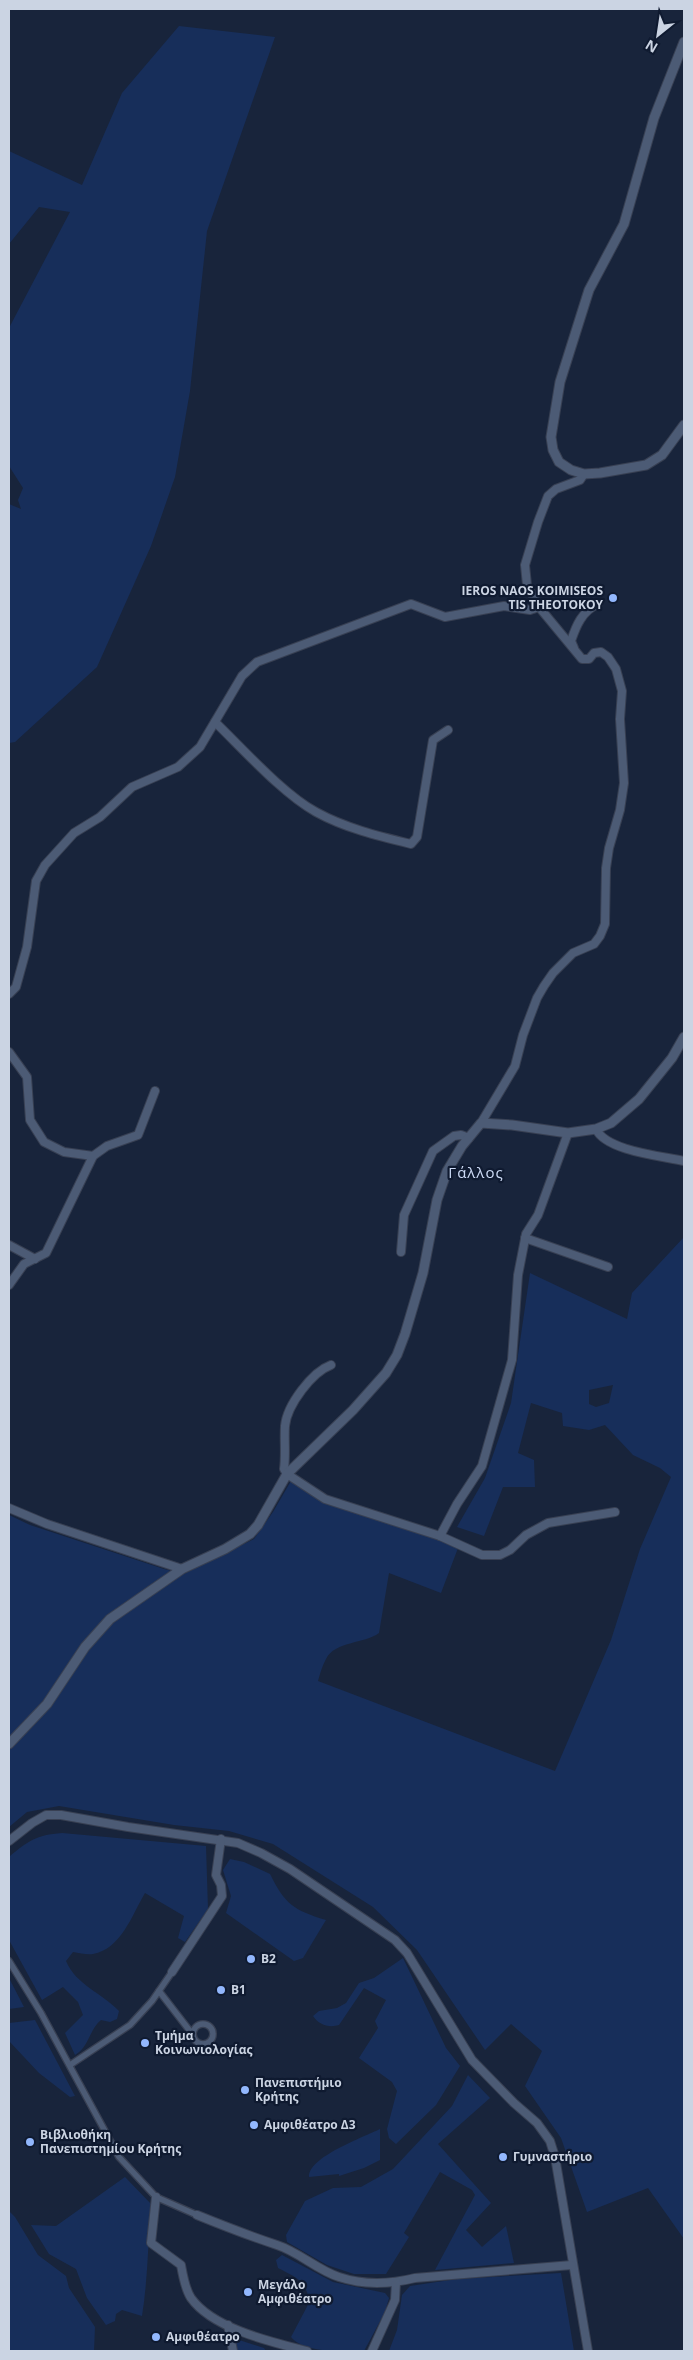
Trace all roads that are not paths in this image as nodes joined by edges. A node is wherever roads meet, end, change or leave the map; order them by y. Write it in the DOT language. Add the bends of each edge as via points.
graph roads {
  1 [pos="684,42"];
  2 [pos="684,425"];
  3 [pos="584,474"];
  4 [pos="598,604"];
  5 [pos="539,607"];
  6 [pos="577,655"];
  7 [pos="214,722"];
  8 [pos="448,730"];
  9 [pos="9,994"];
  10 [pos="684,1037"];
  11 [pos="9,1052"];
  12 [pos="155,1091"];
  13 [pos="481,1124"];
  14 [pos="596,1128"];
  15 [pos="568,1133"];
  16 [pos="469,1138"];
  17 [pos="94,1156"];
  18 [pos="684,1161"];
  19 [pos="525,1238"];
  20 [pos="9,1245"];
  21 [pos="401,1252"];
  22 [pos="35,1259"];
  23 [pos="608,1266"];
  24 [pos="9,1286"];
  25 [pos="331,1364"];
  26 [pos="287,1474"];
  27 [pos="9,1508"];
  28 [pos="615,1512"];
  29 [pos="440,1536"];
  30 [pos="182,1569"];
  31 [pos="9,1744"];
  32 [pos="220,1839"];
  33 [pos="9,1840"];
  34 [pos="9,1961"];
  35 [pos="172,1972"];
  36 [pos="159,1991"];
  37 [pos="193,2035"];
  38 [pos="70,2065"];
  39 [pos="156,2197"];
  40 [pos="197,2215"];
  41 [pos="572,2265"];
  42 [pos="396,2282"];
  43 [pos="228,2325"];
  44 [pos="233,2351"];
  45 [pos="307,2351"];
  46 [pos="372,2351"];
  47 [pos="588,2351"];
  1 -- 3 [label="street" via="654,118 624,224 589,290 560,382 551,437 553,450 560,462"];
  2 -- 3 [label="street" via="662,455 646,465"];
  3 -- 5 [label="street" via="580,480 556,489 548,496 538,522 525,565 527,585"];
  4 -- 6 [label="street" via="578,621 571,641"];
  5 -- 6 [label="street"];
  5 -- 7 [label="street" via="530,610 504,606 445,617 412,604 403,606 256,662 242,676"];
  6 -- 13 [label="street" via="589,659 594,653 601,652 608,657 616,669 622,692 620,719 624,783 606,868 605,924 594,944 574,953 544,986 522,1034 516,1066"];
  7 -- 8 [label="street" via="292,796 315,811 343,824 411,844 417,837 433,740"];
  7 -- 9 [label="street" via="200,746 178,767 132,787 100,817 74,833 45,864 36,881 27,947 16,987"];
  10 -- 14 [label="street" via="672,1058 639,1099 611,1123"];
  11 -- 17 [label="street" via="27,1077 30,1120 44,1142 64,1152"];
  12 -- 17 [label="street" via="138,1135 108,1146"];
  13 -- 15 [label="street"];
  13 -- 16 [label="street"];
  14 -- 15 [label="street"];
  14 -- 18 [label="street" via="599,1135 618,1146"];
  15 -- 19 [label="street" via="538,1215"];
  16 -- 21 [label="street" via="454,1136 434,1151 404,1215"];
  16 -- 26 [label="street" via="454,1158 437,1200 423,1273 397,1355 386,1373 353,1410"];
  17 -- 22 [label="street" via="46,1253"];
  19 -- 23 [label="street"];
  19 -- 29 [label="street" via="518,1274 512,1360 495,1424 482,1466"];
  20 -- 22 [label="street"];
  22 -- 24 [label="street" via="18,1270"];
  25 -- 26 [label="street" via="313,1376 289,1412 285,1423 284,1469"];
  26 -- 29 [label="street" via="325,1499"];
  26 -- 30 [label="street" via="250,1534"];
  27 -- 30 [label="street"];
  28 -- 29 [label="street" via="548,1523 526,1535 510,1550 489,1556"];
  30 -- 31 [label="street" via="127,1605 98,1631 47,1704"];
  32 -- 33 [label="street" via="46,1815"];
  32 -- 35 [label="street" via="216,1875 222,1896"];
  32 -- 41 [label="street" via="261,1852 384,1932 407,1953 472,2060 537,2123 550,2141"];
  34 -- 38 [label="street"];
  35 -- 36 [label="street"];
  36 -- 37 [label="street"];
  36 -- 38 [label="street" via="130,2025"];
  38 -- 39 [label="street" via="119,2157"];
  39 -- 40 [label="street"];
  39 -- 43 [label="street" via="151,2243 181,2265 191,2298"];
  40 -- 42 [label="street" via="278,2245 338,2277"];
  41 -- 42 [label="street"];
  41 -- 47 [label="street"];
  42 -- 46 [label="street" via="395,2300"];
  43 -- 44 [label="street"];
  43 -- 45 [label="street" via="245,2334"];
}
